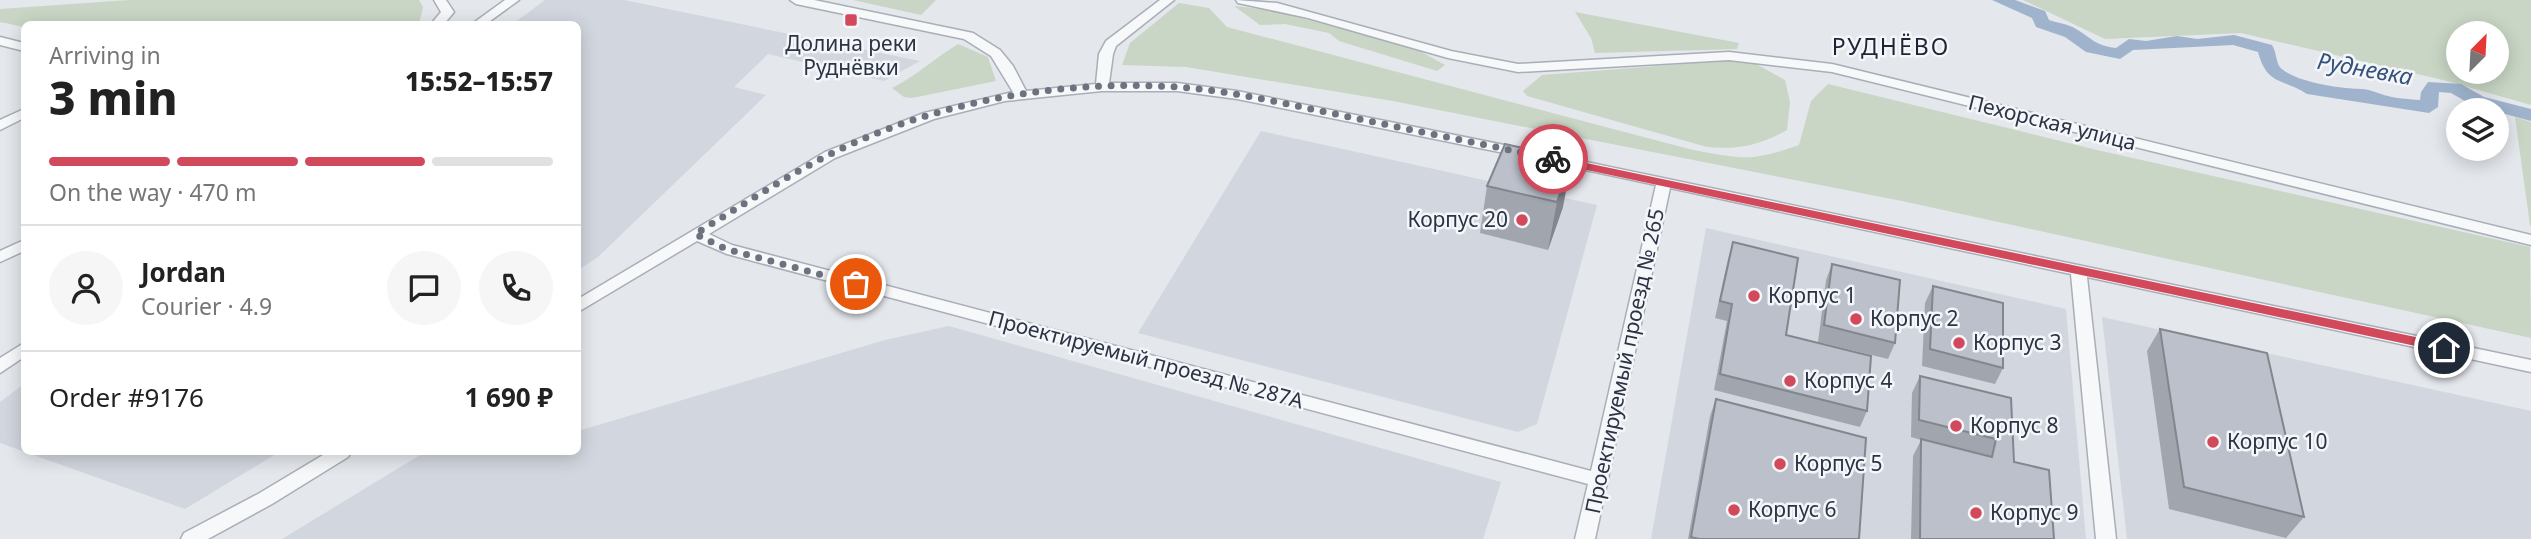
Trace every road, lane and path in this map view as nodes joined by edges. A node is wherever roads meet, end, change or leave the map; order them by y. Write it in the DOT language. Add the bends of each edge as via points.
graph roads {
  1 [pos="440,0"];
  2 [pos="513,0"];
  3 [pos="796,0"];
  4 [pos="1168,0"];
  5 [pos="1242,0"];
  6 [pos="440,21"];
  7 [pos="482,21"];
  8 [pos="0,41"];
  9 [pos="21,46"];
  10 [pos="1102,87"];
  11 [pos="1021,95"];
  12 [pos="21,115"];
  13 [pos="0,127"];
  14 [pos="1664,183"];
  15 [pos="695,234"];
  16 [pos="2531,240"];
  17 [pos="21,246"];
  18 [pos="0,257"];
  19 [pos="2078,270"];
  20 [pos="581,304"];
  21 [pos="21,351"];
  22 [pos="2531,366"];
  23 [pos="0,367"];
  24 [pos="337,455"];
  25 [pos="1599,480"];
  26 [pos="191,539"];
  27 [pos="1586,539"];
  28 [pos="2106,539"];
  1 -- 6 [label="street" via="448,12"];
  2 -- 7 [label="street"];
  3 -- 11 [label="street" via="976,40 999,53"];
  4 -- 10 [label="street" via="1111,44"];
  5 -- 16 [label="street, Пехорская улица" via="1518,68 1729,55 1832,68"];
  8 -- 9 [label="street"];
  10 -- 11 [label="street"];
  10 -- 14 [label="street" via="1177,87 1237,95"];
  11 -- 15 [label="street" via="929,116 858,141 793,174"];
  12 -- 13 [label="street"];
  14 -- 19 [label="street"];
  14 -- 25 [label="street, Проектируемый проезд № 265"];
  15 -- 20 [label="street"];
  15 -- 25 [label="street, Проектируемый проезд № 287А" via="726,249"];
  17 -- 18 [label="street"];
  19 -- 22 [label="street"];
  19 -- 28 [label="street"];
  21 -- 23 [label="street"];
  24 -- 26 [label="street"];
  25 -- 27 [label="street, Проектируемый проезд № 265"];
}
